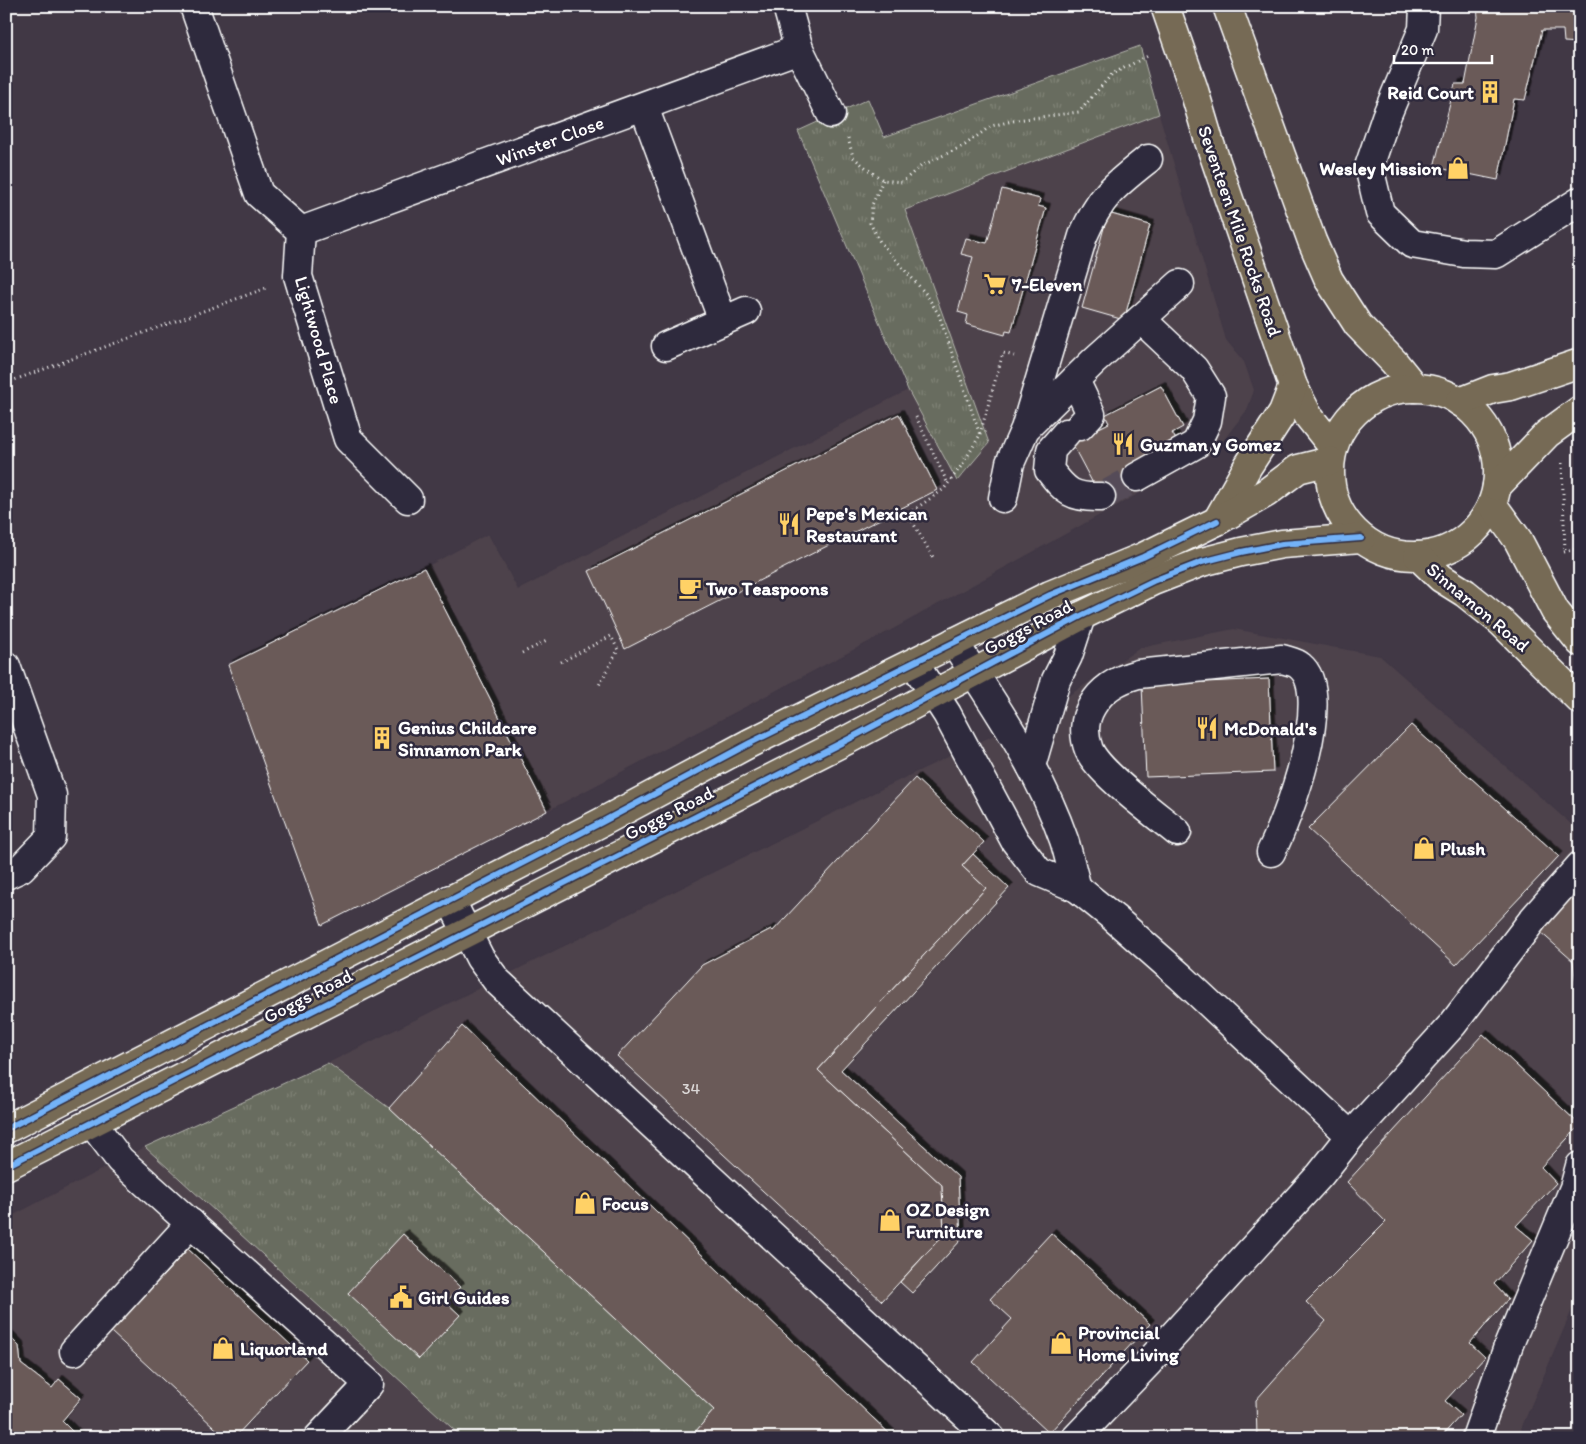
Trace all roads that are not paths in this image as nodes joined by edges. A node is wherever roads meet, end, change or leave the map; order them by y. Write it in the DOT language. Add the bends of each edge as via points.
graph roads {
  1 [pos="194,6"];
  2 [pos="787,6"];
  3 [pos="1165,6"];
  4 [pos="1227,6"];
  5 [pos="1424,6"];
  6 [pos="800,49"];
  7 [pos="644,107"];
  8 [pos="831,114"];
  9 [pos="1148,159"];
  10 [pos="1580,201"];
  11 [pos="301,231"];
  12 [pos="1180,284"];
  13 [pos="1141,319"];
  14 [pos="666,346"];
  15 [pos="1580,363"];
  16 [pos="1075,380"];
  17 [pos="1293,386"];
  18 [pos="1415,388"];
  19 [pos="1460,402"];
  20 [pos="1580,410"];
  21 [pos="1025,429"];
  22 [pos="1332,454"];
  23 [pos="1137,477"];
  24 [pos="1495,495"];
  25 [pos="1101,497"];
  26 [pos="1003,498"];
  27 [pos="408,499"];
  28 [pos="1217,522"];
  29 [pos="1361,538"];
  30 [pos="1418,556"];
  31 [pos="1081,616"];
  32 [pos="954,642"];
  33 [pos="1580,642"];
  34 [pos="914,663"];
  35 [pos="6,666"];
  36 [pos="974,673"];
  37 [pos="932,694"];
  38 [pos="1580,700"];
  39 [pos="1031,766"];
  40 [pos="1177,832"];
  41 [pos="1271,852"];
  42 [pos="1580,866"];
  43 [pos="6,875"];
  44 [pos="1077,888"];
  45 [pos="450,899"];
  46 [pos="466,932"];
  47 [pos="92,1123"];
  48 [pos="6,1128"];
  49 [pos="1351,1136"];
  50 [pos="6,1166"];
  51 [pos="1580,1166"];
  52 [pos="191,1223"];
  53 [pos="74,1352"];
  54 [pos="318,1438"];
  55 [pos="991,1438"];
  56 [pos="1076,1438"];
  57 [pos="1476,1438"];
  1 -- 11 [label="street" via="259,194"];
  2 -- 6 [label="street"];
  3 -- 17 [label="main road, Seventeen Mile Rocks Road"];
  4 -- 18 [label="main road" via="1329,280 1358,325"];
  5 -- 10 [label="street" via="1423,29 1386,117 1370,167 1380,213 1412,244 1464,253 1496,254"];
  6 -- 7 [label="street, Winster Close"];
  6 -- 8 [label="street"];
  7 -- 11 [label="street, Winster Close"];
  7 -- 14 [label="street" via="734,316"];
  9 -- 21 [label="street" via="1111,189 1094,211 1083,236"];
  11 -- 27 [label="street, Lightwood Place" via="298,276 348,439"];
  12 -- 13 [label="street"];
  13 -- 16 [label="street"];
  13 -- 23 [label="street" via="1194,369 1211,396 1208,421 1196,444"];
  15 -- 19 [label="main road"];
  16 -- 21 [label="street"];
  16 -- 25 [label="street" via="1091,414 1051,450 1049,470 1064,490 1082,498"];
  17 -- 22 [label="main road, Seventeen Mile Rocks Road"];
  17 -- 28 [label="main road" via="1283,412"];
  18 -- 19 [label="main road" via="1438,391"];
  18 -- 22 [label="main road" via="1388,392 1364,404 1345,423"];
  19 -- 24 [label="main road" via="1478,418 1491,438 1498,461"];
  20 -- 24 [label="main road" via="1547,434"];
  21 -- 26 [label="street" via="1010,463"];
  22 -- 28 [label="main road, Goggs Road" via="1298,468 1266,493"];
  22 -- 29 [label="main road" via="1332,490 1342,516"];
  24 -- 30 [label="main road" via="1480,524 1463,541 1442,552"];
  24 -- 33 [label="main road" via="1555,611"];
  28 -- 32 [label="main road, Goggs Road" via="1050,595"];
  29 -- 30 [label="main road" via="1398,555"];
  29 -- 31 [label="main road, Goggs Road" via="1282,544 1202,562 1153,580"];
  30 -- 38 [label="main road, Sinnamon Road" via="1440,578 1501,622"];
  31 -- 36 [label="main road, Goggs Road"];
  31 -- 39 [label="street" via="1056,680"];
  32 -- 34 [label="main road, Goggs Road"];
  32 -- 36 [label="street"];
  34 -- 37 [label="street"];
  34 -- 45 [label="main road, Goggs Road" via="750,743"];
  35 -- 43 [label="street" via="52,795 52,837 21,868"];
  36 -- 37 [label="main road, Goggs Road"];
  36 -- 39 [label="street"];
  37 -- 44 [label="street" via="947,714 1015,841 1039,872"];
  37 -- 46 [label="main road, Goggs Road"];
  39 -- 44 [label="street" via="1064,840"];
  40 -- 41 [label="street" via="1129,793 1090,751 1085,733 1086,715 1096,699 1121,678 1282,659 1300,666 1309,678 1314,713 1284,827"];
  42 -- 49 [label="street" via="1534,918 1453,1024"];
  44 -- 49 [label="street" via="1180,976"];
  45 -- 46 [label="street"];
  45 -- 48 [label="main road, Goggs Road"];
  46 -- 47 [label="main road, Goggs Road"];
  46 -- 55 [label="street" via="497,981"];
  47 -- 50 [label="main road, Goggs Road"];
  47 -- 52 [label="street" via="120,1160"];
  49 -- 56 [label="street" via="1320,1175"];
  51 -- 57 [label="street" via="1574,1188 1509,1344"];
  52 -- 53 [label="street"];
  52 -- 54 [label="street" via="369,1384"];
}
